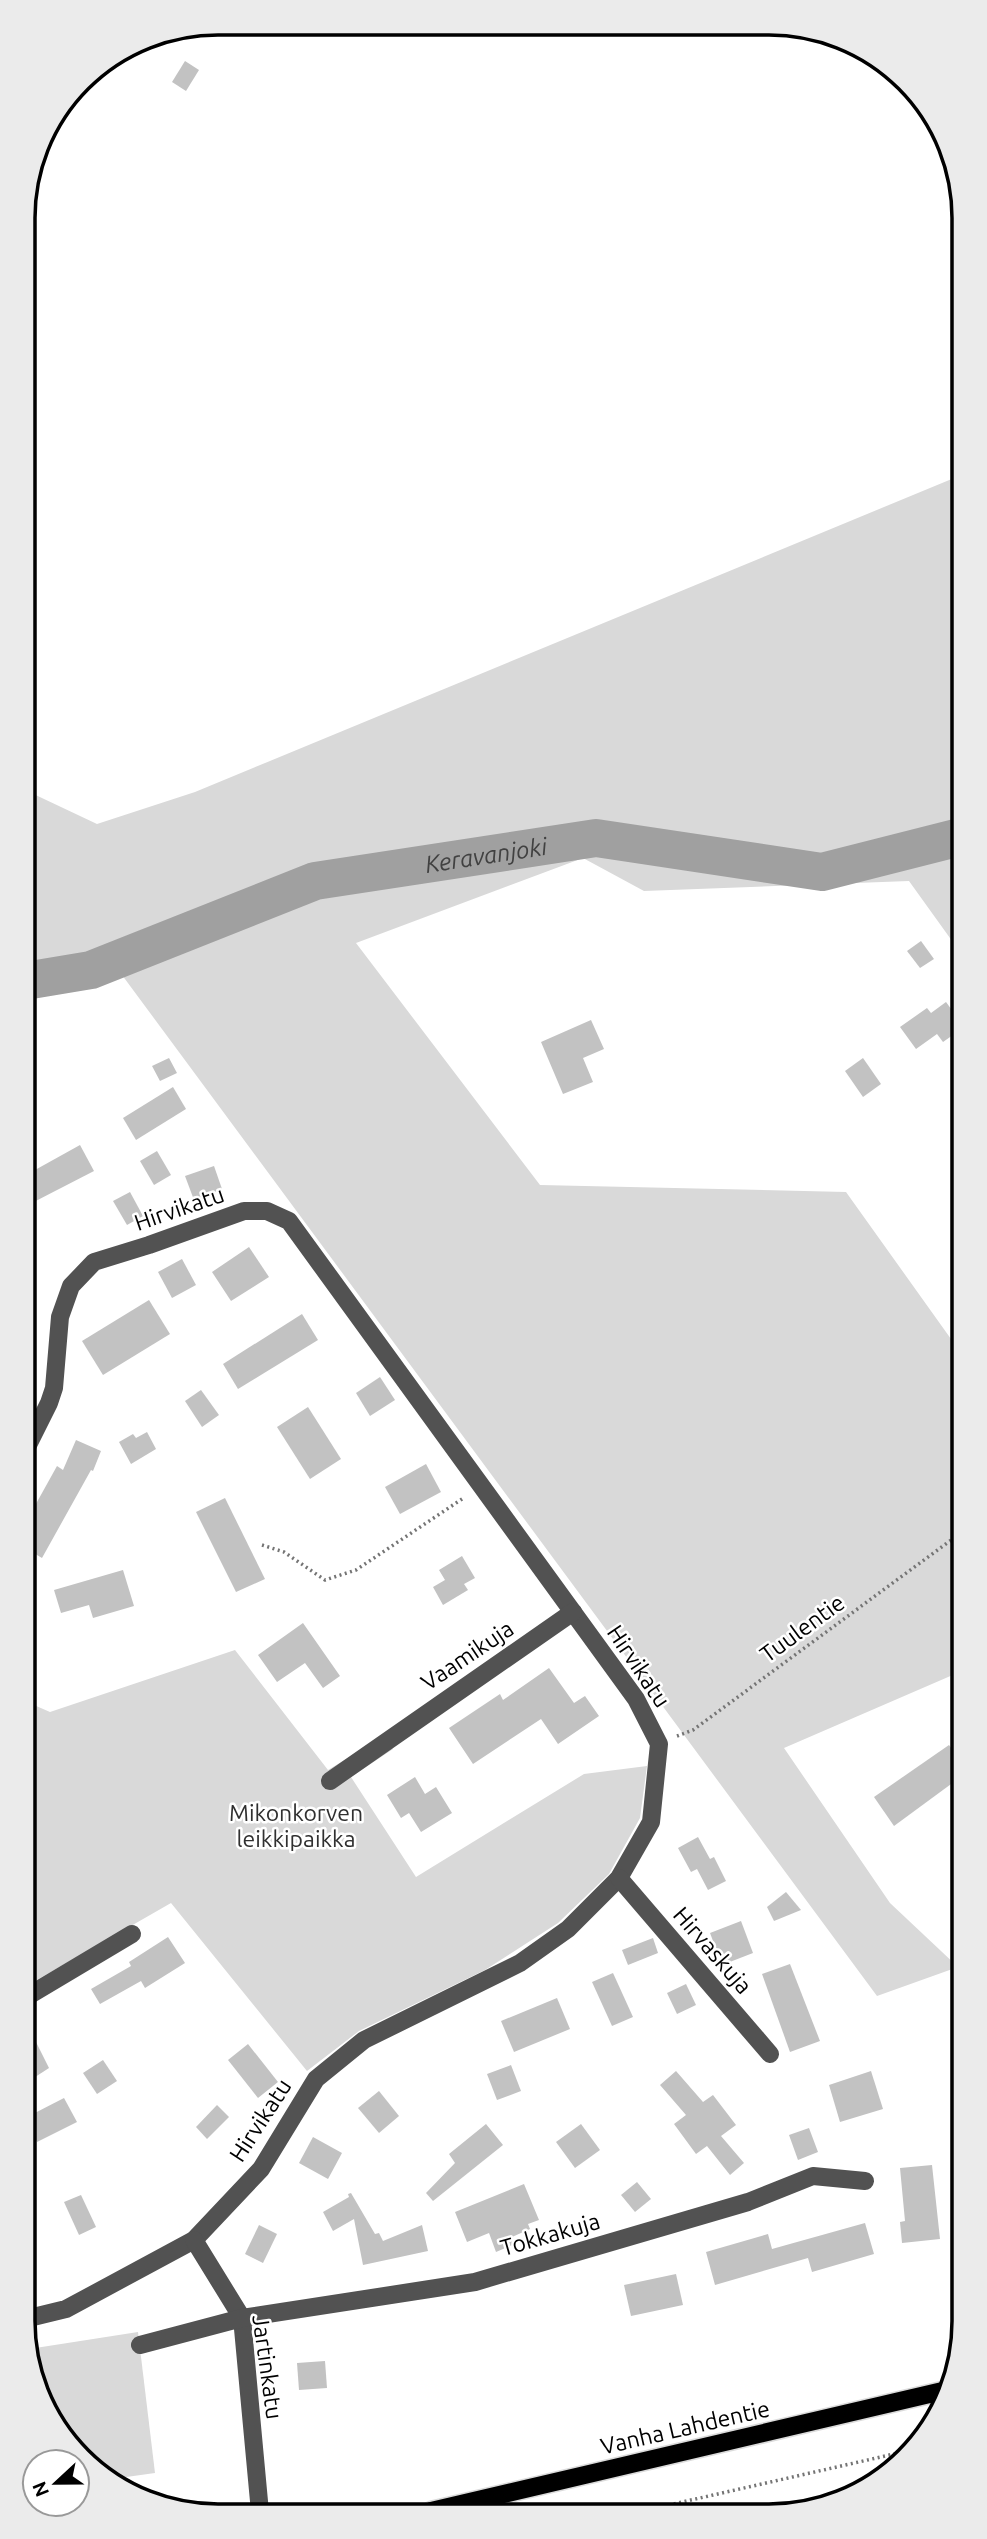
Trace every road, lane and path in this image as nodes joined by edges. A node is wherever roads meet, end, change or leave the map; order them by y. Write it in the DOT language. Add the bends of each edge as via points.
graph roads {
  1 [pos="35,1432"];
  2 [pos="482,1486"];
  3 [pos="952,1539"];
  4 [pos="262,1545"];
  5 [pos="573,1612"];
  6 [pos="659,1744"];
  7 [pos="330,1781"];
  8 [pos="619,1878"];
  9 [pos="132,1934"];
  10 [pos="35,1992"];
  11 [pos="770,2054"];
  12 [pos="865,2181"];
  13 [pos="194,2241"];
  14 [pos="35,2317"];
  15 [pos="242,2318"];
  16 [pos="140,2344"];
  17 [pos="937,2392"];
  18 [pos="894,2454"];
  19 [pos="259,2504"];
  20 [pos="461,2504"];
  21 [pos="673,2504"];
  1 -- 2 [label="street, Hirvikatu" via="54,1388 60,1317 71,1286 94,1262 244,1211 267,1212 289,1221"];
  2 -- 4 [label="path" via="356,1570 326,1580 284,1552"];
  2 -- 5 [label="street, Hirvikatu"];
  3 -- 6 [label="path, Tuulentie" via="693,1730"];
  5 -- 6 [label="street, Hirvikatu" via="636,1699"];
  5 -- 7 [label="street, Vaamikuja"];
  6 -- 8 [label="street, Hirvikatu" via="650,1822"];
  8 -- 11 [label="street, Hirvaskuja"];
  8 -- 13 [label="street, Hirvikatu" via="568,1929 520,1964 364,2040 316,2079 261,2169"];
  9 -- 10 [label="street"];
  12 -- 15 [label="street, Tokkakuja" via="813,2176 748,2202 475,2282"];
  13 -- 14 [label="street, Hirvikatu" via="66,2309"];
  13 -- 15 [label="street, Jartinkatu"];
  15 -- 16 [label="street, Tokkakuja"];
  15 -- 19 [label="street, Jartinkatu"];
  17 -- 20 [label="main road, Vanha Lahdentie"];
  18 -- 21 [label="path"];
}
